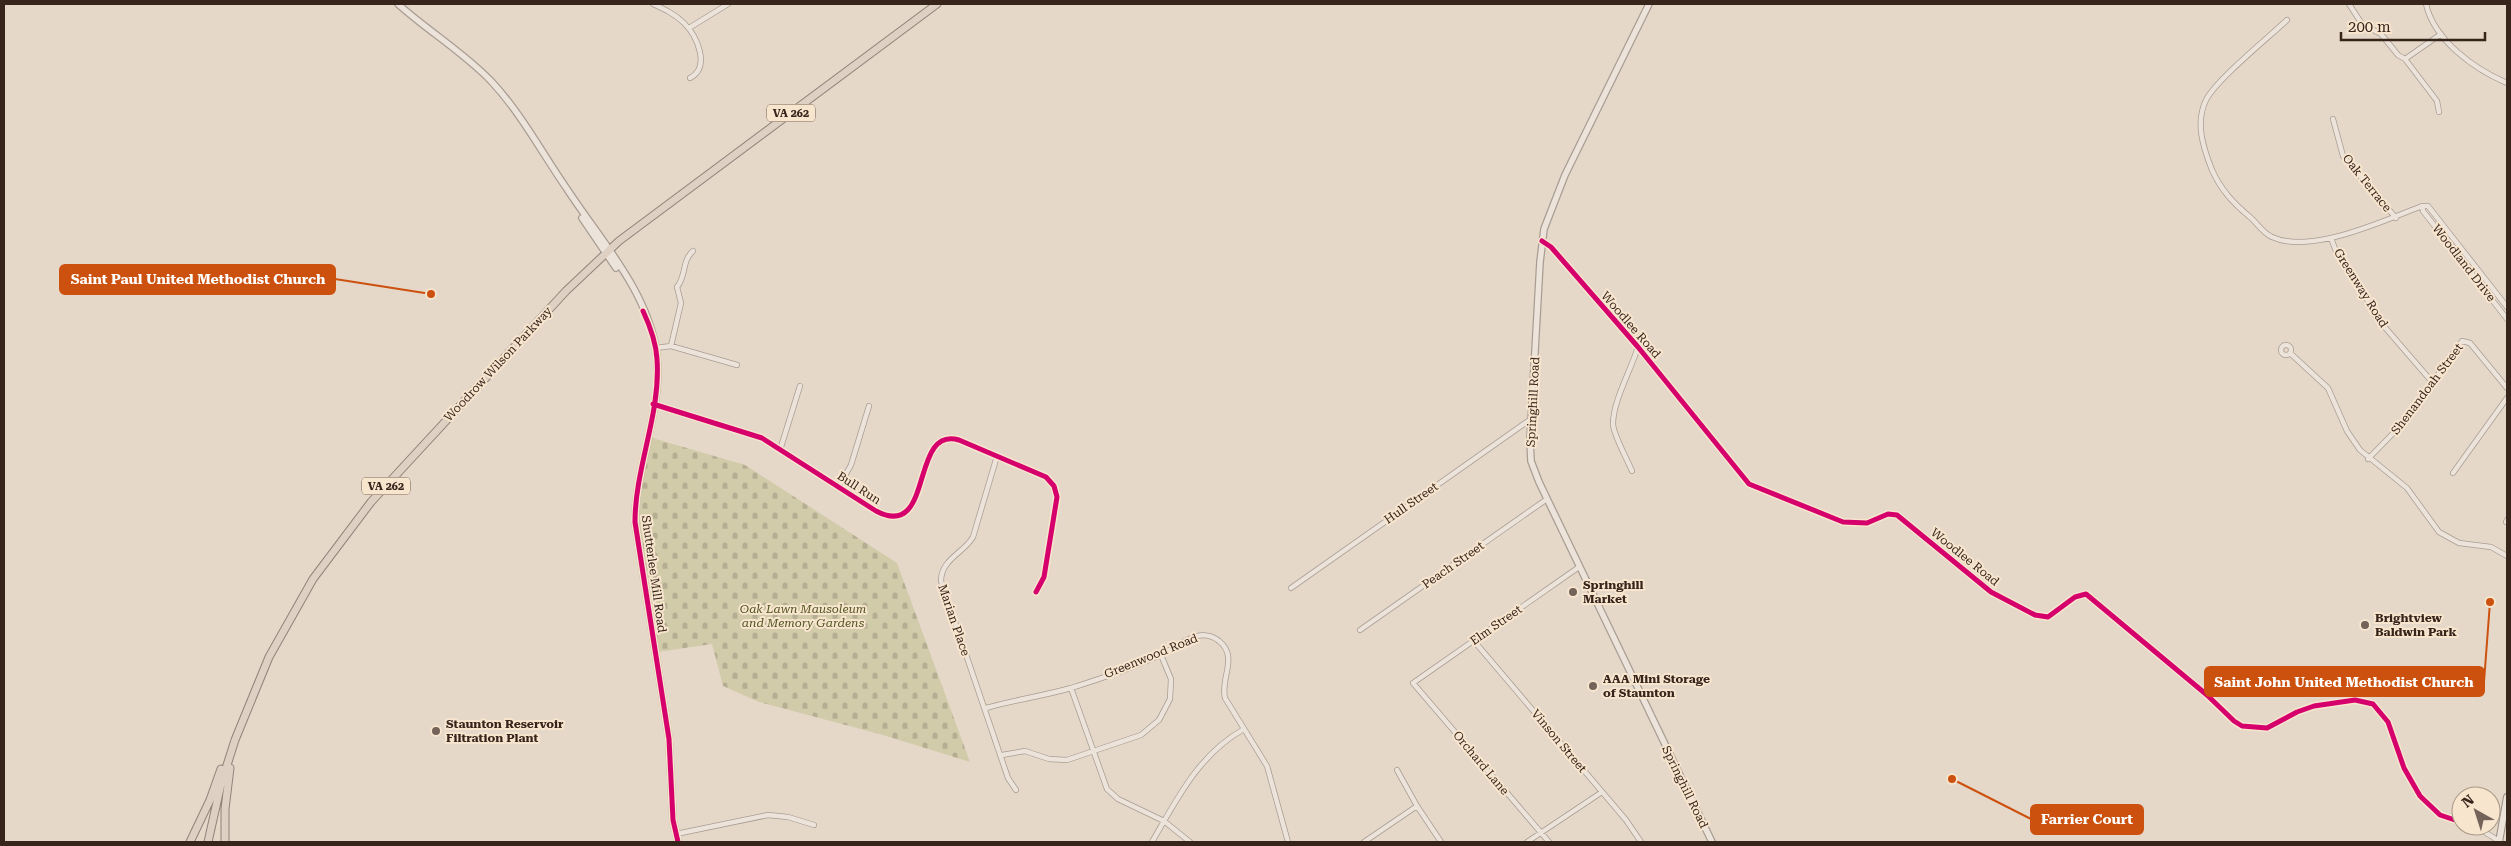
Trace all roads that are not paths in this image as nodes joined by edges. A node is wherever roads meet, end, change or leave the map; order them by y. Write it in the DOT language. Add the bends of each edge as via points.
graph roads {
  1 [pos="398,4"];
  2 [pos="653,4"];
  3 [pos="728,4"];
  4 [pos="938,4"];
  5 [pos="1649,4"];
  6 [pos="2349,4"];
  7 [pos="2426,4"];
  8 [pos="2288,20"];
  9 [pos="689,28"];
  10 [pos="2441,34"];
  11 [pos="2405,59"];
  12 [pos="690,78"];
  13 [pos="2507,83"];
  14 [pos="2439,112"];
  15 [pos="2333,119"];
  16 [pos="2422,206"];
  17 [pos="2396,218"];
  18 [pos="2332,238"];
  19 [pos="1542,242"];
  20 [pos="693,251"];
  21 [pos="607,252"];
  22 [pos="2507,308"];
  23 [pos="2507,319"];
  24 [pos="671,346"];
  25 [pos="1638,347"];
  26 [pos="656,348"];
  27 [pos="2290,353"];
  28 [pos="737,365"];
  29 [pos="2433,383"];
  30 [pos="800,386"];
  31 [pos="2507,388"];
  32 [pos="2507,398"];
  33 [pos="653,404"];
  34 [pos="869,406"];
  35 [pos="1531,419"];
  36 [pos="780,450"];
  37 [pos="997,456"];
  38 [pos="2368,459"];
  39 [pos="1632,471"];
  40 [pos="2453,473"];
  41 [pos="839,486"];
  42 [pos="1547,499"];
  43 [pos="2507,556"];
  44 [pos="1579,567"];
  45 [pos="1292,588"];
  46 [pos="1036,592"];
  47 [pos="1360,630"];
  48 [pos="1474,641"];
  49 [pos="1161,655"];
  50 [pos="1414,683"];
  51 [pos="1071,688"];
  52 [pos="986,708"];
  53 [pos="245,713"];
  54 [pos="1244,730"];
  55 [pos="1094,752"];
  56 [pos="1002,755"];
  57 [pos="1397,770"];
  58 [pos="1016,790"];
  59 [pos="1602,792"];
  60 [pos="2507,797"];
  61 [pos="1417,806"];
  62 [pos="2451,819"];
  63 [pos="1164,821"];
  64 [pos="814,825"];
  65 [pos="1540,833"];
  66 [pos="676,834"];
  67 [pos="190,842"];
  68 [pos="208,842"];
  69 [pos="224,842"];
  70 [pos="678,842"];
  71 [pos="1152,842"];
  72 [pos="1190,842"];
  73 [pos="1288,842"];
  74 [pos="1364,842"];
  75 [pos="1441,842"];
  76 [pos="1527,842"];
  77 [pos="1549,842"];
  78 [pos="1641,842"];
  79 [pos="1712,842"];
  80 [pos="2499,842"];
  1 -- 21 [label="street, Shutterlee Mill Road" via="491,82 518,115"];
  2 -- 9 [label="street" via="676,16"];
  3 -- 9 [label="street"];
  4 -- 21 [label="highway, Woodrow Wilson Parkway / VA 262" via="648,217"];
  5 -- 19 [label="street, Springhill Road" via="1558,190"];
  6 -- 11 [label="street" via="2362,24 2381,34"];
  7 -- 10 [label="street" via="2429,16"];
  8 -- 18 [label="street" via="2214,89 2202,111 2202,137 2211,167 2226,196 2270,236 2296,241"];
  9 -- 12 [label="street" via="700,56 698,71"];
  10 -- 11 [label="street"];
  10 -- 13 [label="street" via="2449,45 2477,66"];
  11 -- 14 [label="street" via="2437,101"];
  15 -- 17 [label="street, Oak Terrace" via="2343,156"];
  16 -- 17 [label="street"];
  16 -- 22 [label="street, Woodland Drive" via="2428,206"];
  16 -- 23 [label="street, Woodland Drive"];
  17 -- 18 [label="street"];
  18 -- 29 [label="street, Greenway Road" via="2336,254 2358,282 2376,317"];
  19 -- 25 [label="street, Woodlee Road" via="1550,247"];
  19 -- 35 [label="street, Springhill Road"];
  20 -- 24 [label="street" via="685,260 683,280 678,287 681,302"];
  21 -- 26 [label="street, Shutterlee Mill Road" via="643,311"];
  21 -- 53 [label="highway, Woodrow Wilson Parkway / VA 262" via="566,291 354,522 289,619"];
  24 -- 26 [label="street"];
  24 -- 28 [label="street"];
  25 -- 39 [label="street" via="1612,426"];
  25 -- 62 [label="street, Woodlee Road" via="1753,487 1843,522 1867,523 1888,514 1897,515 1991,592 2035,615 2048,617 2075,597 2086,594 2242,726 2263,729 2308,708 2355,700 2368,702 2386,718 2404,768 2420,796 2440,815"];
  26 -- 33 [label="street, Shutterlee Mill Road"];
  27 -- 38 [label="street" via="2328,388 2349,435"];
  29 -- 31 [label="street, Shenandoah Street" via="2459,343 2465,341"];
  29 -- 38 [label="street, Shenandoah Street" via="2401,426"];
  30 -- 36 [label="street"];
  32 -- 40 [label="street"];
  33 -- 36 [label="street, Bull Run" via="753,434"];
  33 -- 66 [label="street, Shutterlee Mill Road" via="636,498 635,522 669,739"];
  34 -- 41 [label="street" via="851,465"];
  35 -- 42 [label="street, Springhill Road" via="1531,461"];
  35 -- 45 [label="street, Hull Street"];
  36 -- 41 [label="street, Bull Run"];
  37 -- 41 [label="street, Bull Run" via="959,440 940,440 931,450 915,501 896,515 880,513"];
  37 -- 46 [label="street, Bull Run" via="1046,477 1056,491 1044,577"];
  37 -- 52 [label="street, Marian Place" via="973,537 946,565 940,579"];
  38 -- 43 [label="street" via="2407,488 2444,536 2462,544 2491,547"];
  42 -- 44 [label="street, Springhill Road"];
  42 -- 47 [label="street, Peach Street"];
  44 -- 48 [label="street, Elm Street"];
  44 -- 79 [label="street, Springhill Road"];
  48 -- 50 [label="street, Elm Street"];
  48 -- 59 [label="street, Vinson Street"];
  49 -- 51 [label="street, Greenwood Road"];
  49 -- 54 [label="street, Greenwood Road" via="1196,636 1212,637 1220,642 1228,658 1224,697"];
  49 -- 55 [label="street" via="1172,686 1163,714 1141,735"];
  50 -- 65 [label="street, Orchard Lane"];
  51 -- 52 [label="street, Greenwood Road"];
  51 -- 55 [label="street"];
  52 -- 56 [label="street, Marian Place"];
  53 -- 67 [label="highway"];
  53 -- 68 [label="highway, Woodrow Wilson Parkway / VA 262" via="221,784"];
  53 -- 69 [label="highway" via="230,768"];
  54 -- 63 [label="street" via="1222,744 1201,764"];
  54 -- 73 [label="street, Greenwood Road" via="1269,771"];
  55 -- 56 [label="street" via="1062,760 1025,752"];
  55 -- 63 [label="street" via="1109,792"];
  56 -- 58 [label="street, Marian Place" via="1009,780"];
  57 -- 61 [label="street"];
  59 -- 65 [label="street"];
  59 -- 78 [label="street, Vinson Street"];
  60 -- 80 [label="main road"];
  61 -- 74 [label="street"];
  61 -- 75 [label="street"];
  63 -- 71 [label="street"];
  63 -- 72 [label="street"];
  64 -- 66 [label="street" via="768,815"];
  65 -- 76 [label="street"];
  65 -- 77 [label="street, Orchard Lane"];
  66 -- 70 [label="street, Shutterlee Mill Road"];
}
